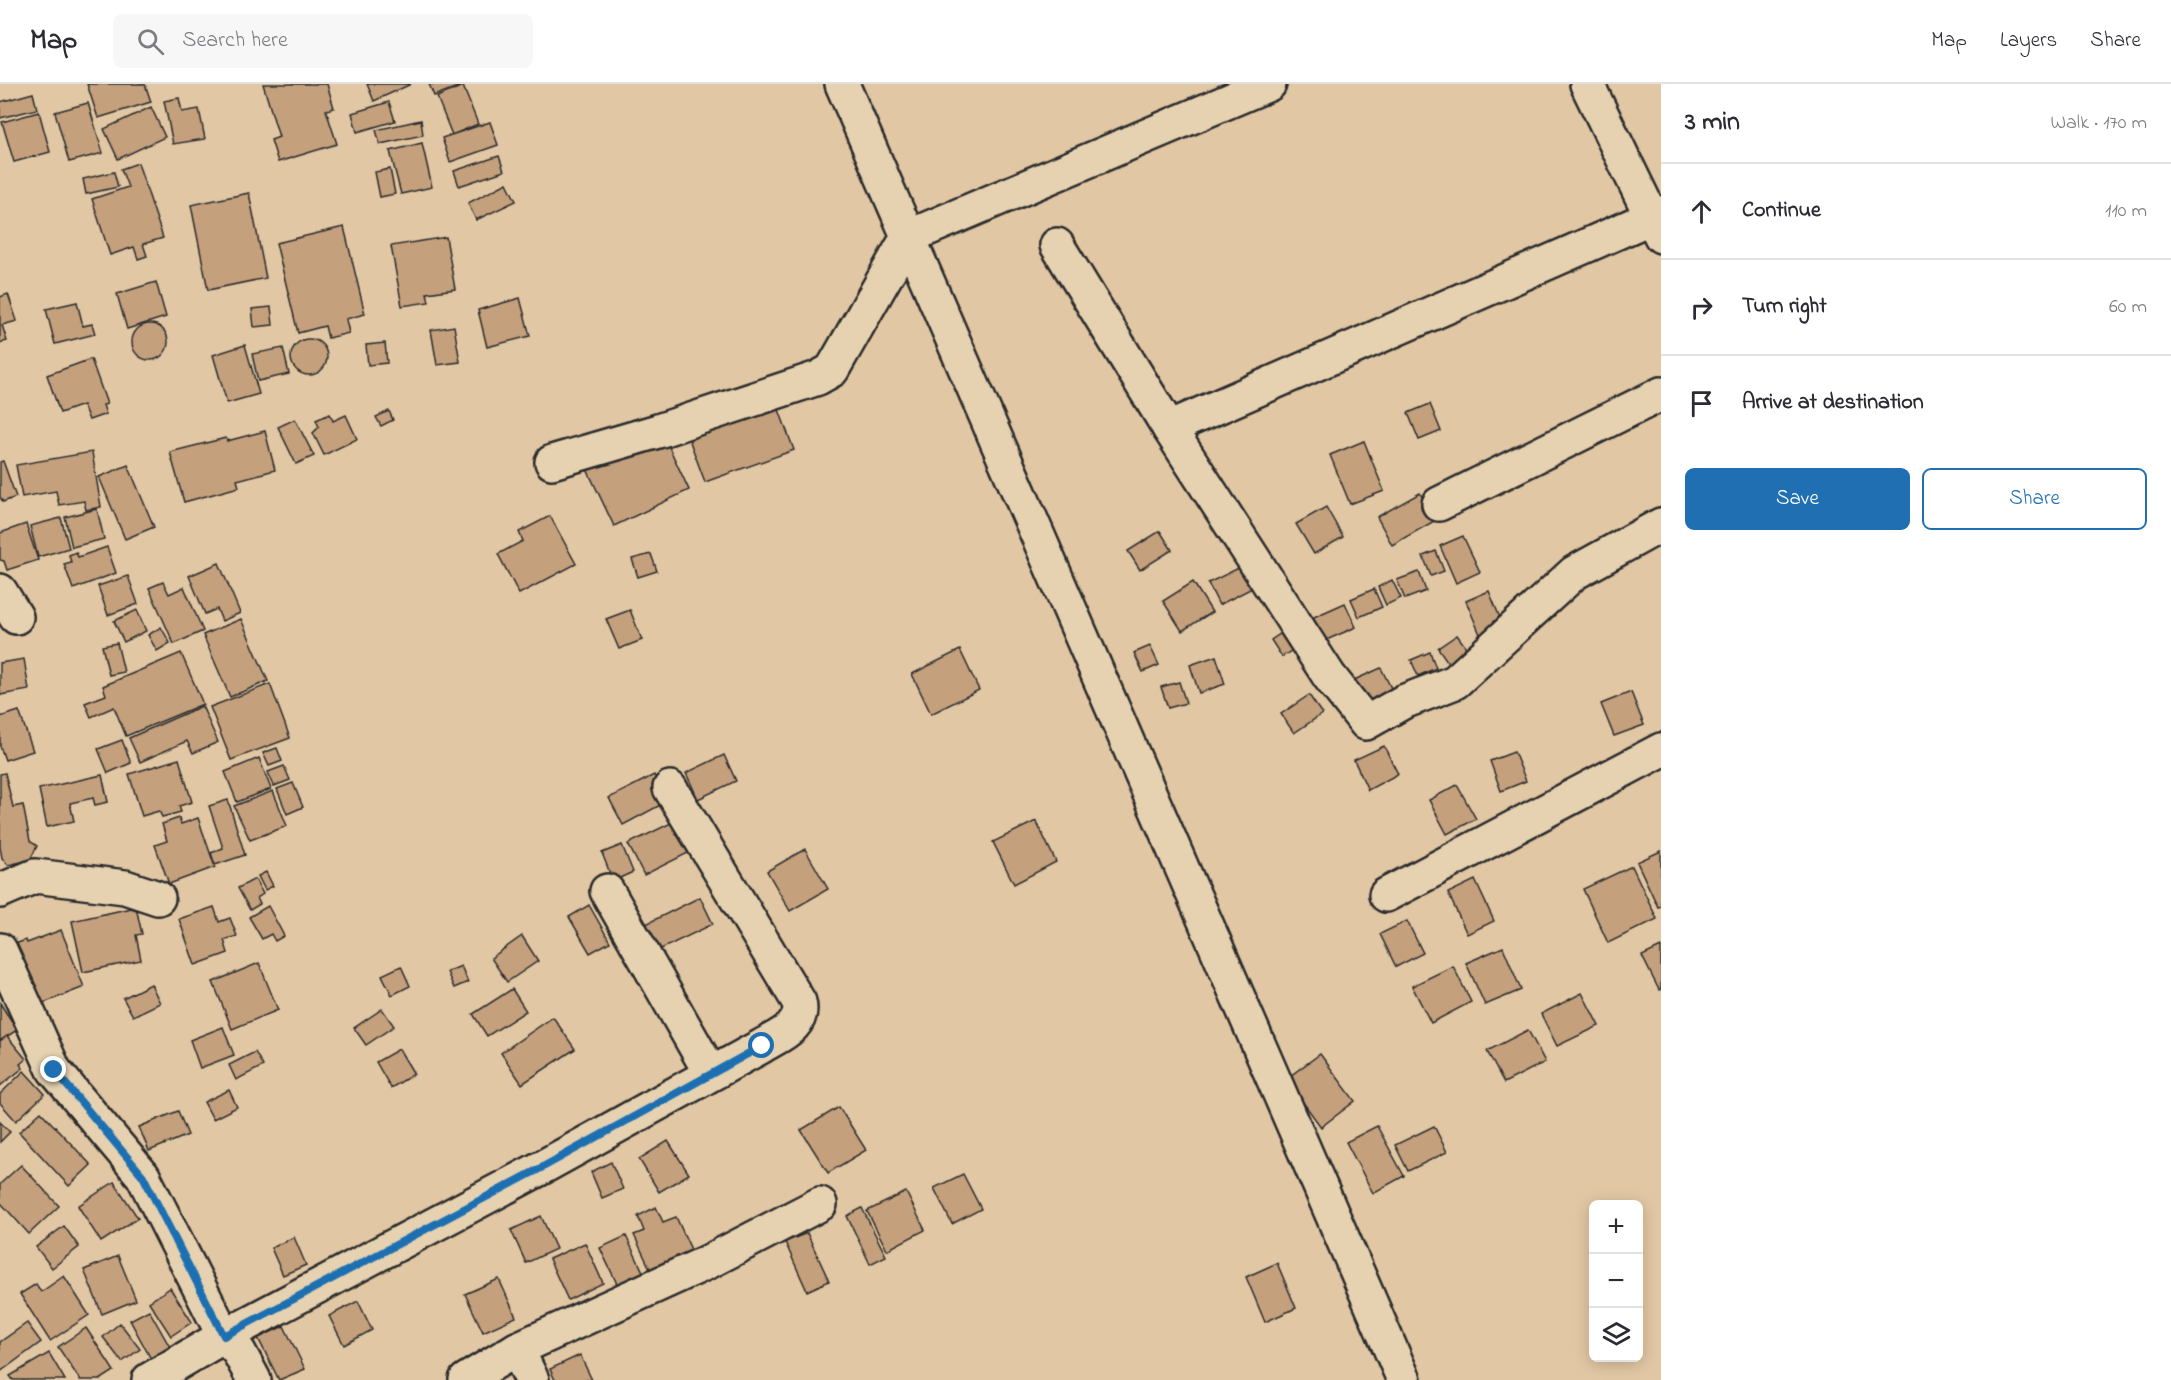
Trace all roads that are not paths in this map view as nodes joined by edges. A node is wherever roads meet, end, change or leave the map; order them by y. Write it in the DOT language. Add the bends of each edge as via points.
graph roads {
  1 [pos="842,84"];
  2 [pos="1269,84"];
  3 [pos="1587,84"];
  4 [pos="1658,222"];
  5 [pos="908,237"];
  6 [pos="1057,245"];
  7 [pos="1661,394"];
  8 [pos="1170,428"];
  9 [pos="552,462"];
  10 [pos="1439,504"];
  11 [pos="1661,525"];
  12 [pos="1661,750"];
  13 [pos="670,788"];
  14 [pos="0,891"];
  15 [pos="607,891"];
  16 [pos="1386,895"];
  17 [pos="158,898"];
  18 [pos="0,950"];
  19 [pos="710,1072"];
  20 [pos="820,1204"];
  21 [pos="224,1336"];
  22 [pos="517,1349"];
  23 [pos="149,1380"];
  24 [pos="254,1380"];
  25 [pos="466,1380"];
  26 [pos="532,1380"];
  27 [pos="1404,1380"];
  1 -- 5 [label="street"];
  2 -- 5 [label="street"];
  3 -- 4 [label="street"];
  4 -- 8 [label="street"];
  5 -- 9 [label="street" via="832,370 658,431"];
  5 -- 27 [label="street"];
  6 -- 8 [label="street"];
  7 -- 10 [label="street"];
  8 -- 11 [label="street" via="1329,676 1366,723 1403,702 1455,682 1574,573"];
  12 -- 16 [label="street"];
  13 -- 19 [label="street" via="799,1002 801,1012 791,1029"];
  14 -- 17 [label="street" via="34,876 125,887"];
  15 -- 19 [label="street"];
  18 -- 21 [label="street" via="54,1070 143,1176"];
  19 -- 21 [label="street" via="541,1168"];
  20 -- 22 [label="street" via="708,1262"];
  21 -- 23 [label="street"];
  21 -- 24 [label="street" via="239,1352"];
  22 -- 25 [label="street"];
  22 -- 26 [label="street"];
}
